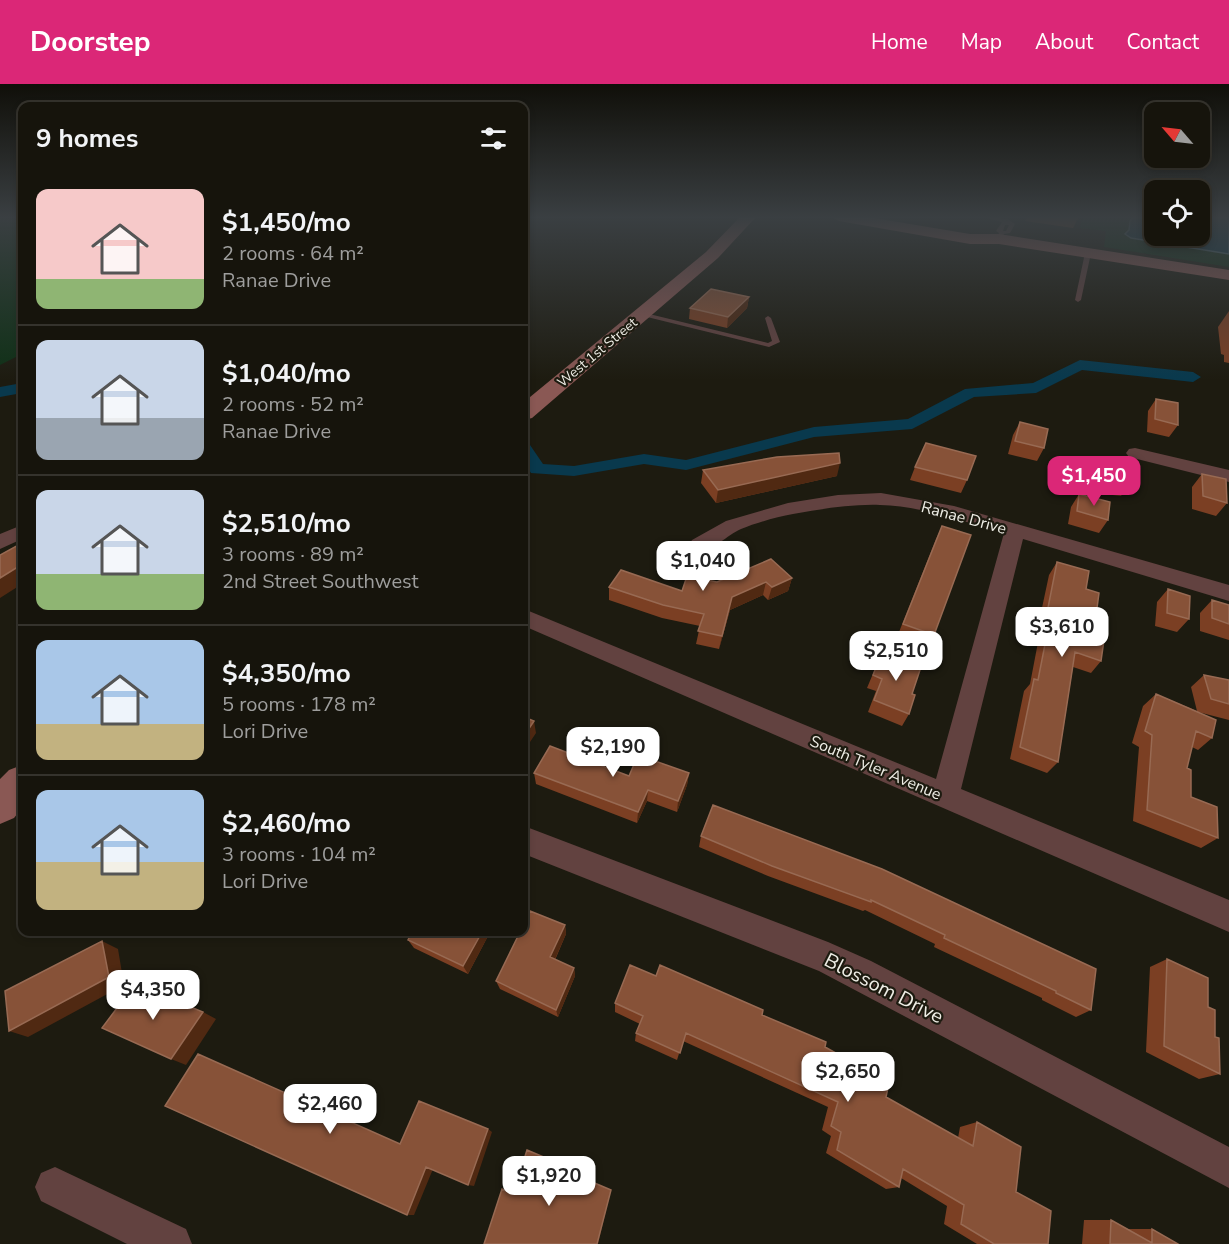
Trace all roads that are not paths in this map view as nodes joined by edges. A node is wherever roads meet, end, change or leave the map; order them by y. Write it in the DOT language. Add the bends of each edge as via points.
graph roads {
  1 [pos="693,271"];
  2 [pos="1084,271"];
  3 [pos="1204,271"];
  4 [pos="1229,275"];
  5 [pos="1077,300"];
  6 [pos="641,314"];
  7 [pos="768,318"];
  8 [pos="528,410"];
  9 [pos="1135,453"];
  10 [pos="1229,476"];
  11 [pos="1015,531"];
  12 [pos="18,533"];
  13 [pos="0,542"];
  14 [pos="699,545"];
  15 [pos="1229,593"];
  16 [pos="528,619"];
  17 [pos="18,786"];
  18 [pos="945,796"];
  19 [pos="0,806"];
  20 [pos="528,842"];
  21 [pos="1229,916"];
  22 [pos="1229,1168"];
  23 [pos="55,1187"];
  24 [pos="171,1244"];
  1 -- 6 [label="main road, West 1st Street"];
  2 -- 5 [label="lane"];
  3 -- 4 [label="main road"];
  6 -- 7 [label="lane" via="769,345 776,342"];
  6 -- 8 [label="main road, West 1st Street"];
  9 -- 10 [label="street"];
  11 -- 14 [label="street, Ranae Drive" via="920,504 860,498 788,509 733,525"];
  11 -- 15 [label="street, Ranae Drive"];
  11 -- 18 [label="street"];
  12 -- 13 [label="street"];
  16 -- 18 [label="street, South Tyler Avenue"];
  17 -- 19 [label="main road"];
  18 -- 21 [label="street, South Tyler Avenue"];
  20 -- 22 [label="street, Blossom Drive" via="849,968"];
  23 -- 24 [label="street"];
}
